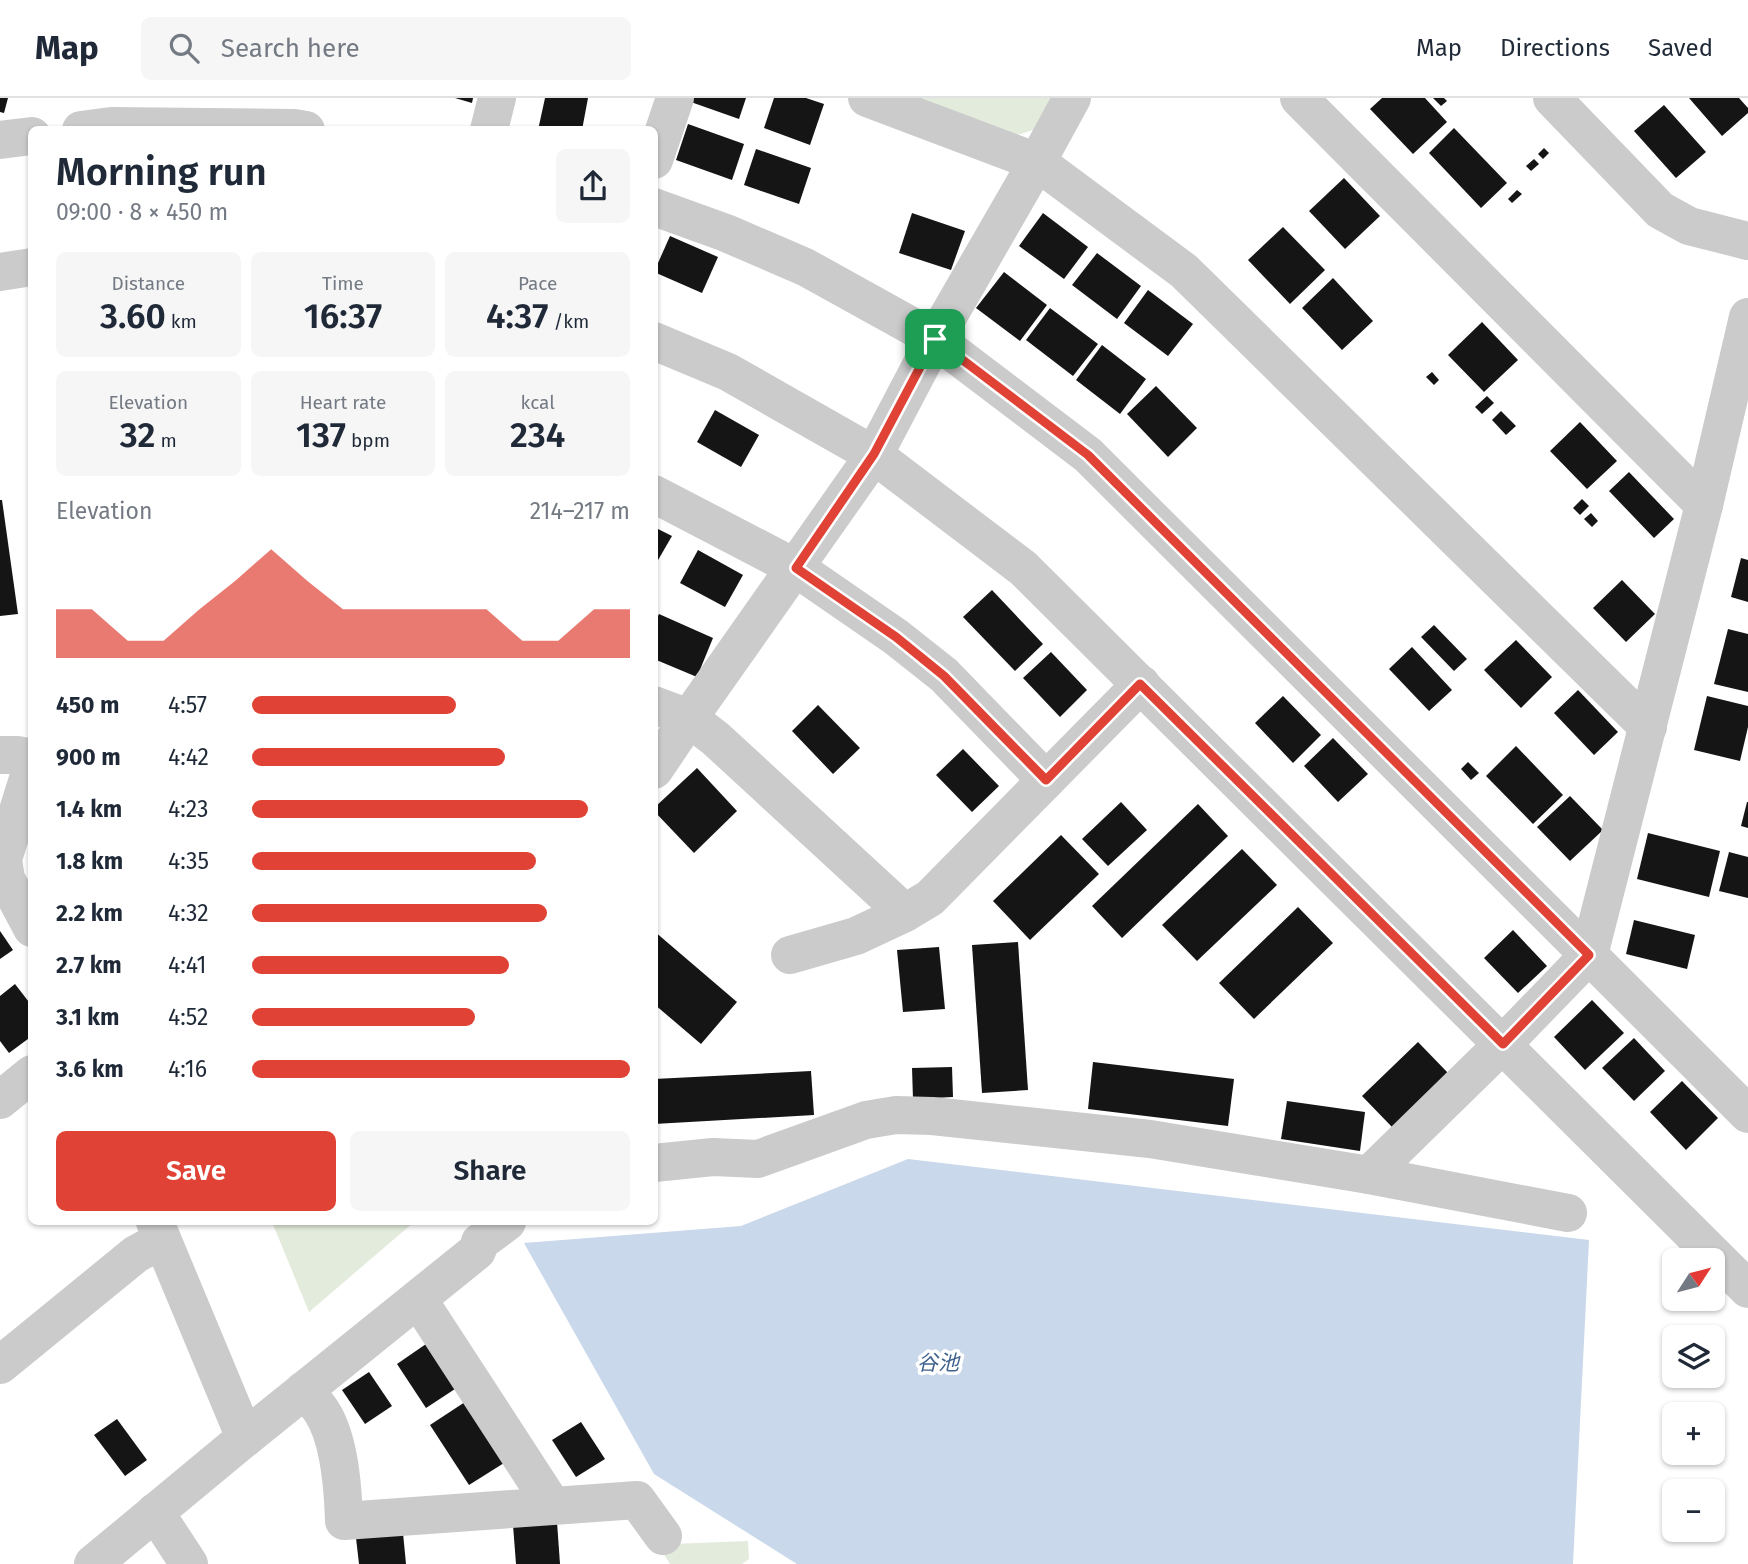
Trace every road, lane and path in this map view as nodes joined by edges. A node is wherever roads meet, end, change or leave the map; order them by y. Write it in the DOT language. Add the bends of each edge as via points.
graph roads {
  1 [pos="497,98"];
  2 [pos="675,98"];
  3 [pos="867,98"];
  4 [pos="1072,98"];
  5 [pos="1299,98"];
  6 [pos="1552,98"];
  7 [pos="103,118"];
  8 [pos="299,121"];
  9 [pos="490,126"];
  10 [pos="28,136"];
  11 [pos="0,140"];
  12 [pos="658,148"];
  13 [pos="1037,162"];
  14 [pos="658,209"];
  15 [pos="1748,241"];
  16 [pos="28,268"];
  17 [pos="0,272"];
  18 [pos="1748,317"];
  19 [pos="935,339"];
  20 [pos="658,343"];
  21 [pos="874,454"];
  22 [pos="658,496"];
  23 [pos="1704,505"];
  24 [pos="796,568"];
  25 [pos="1140,684"];
  26 [pos="672,712"];
  27 [pos="1648,727"];
  28 [pos="0,755"];
  29 [pos="28,757"];
  30 [pos="658,757"];
  31 [pos="28,779"];
  32 [pos="1046,780"];
  33 [pos="3,878"];
  34 [pos="905,913"];
  35 [pos="28,921"];
  36 [pos="1589,955"];
  37 [pos="790,956"];
  38 [pos="1503,1044"];
  39 [pos="28,1077"];
  40 [pos="0,1100"];
  41 [pos="1748,1114"];
  42 [pos="658,1163"];
  43 [pos="1369,1175"];
  44 [pos="1569,1213"];
  45 [pos="503,1225"];
  46 [pos="158,1231"];
  47 [pos="1746,1283"];
  48 [pos="418,1299"];
  49 [pos="0,1365"];
  50 [pos="304,1390"];
  51 [pos="245,1438"];
  52 [pos="551,1506"];
  53 [pos="155,1512"];
  54 [pos="663,1536"];
  55 [pos="93,1564"];
  56 [pos="189,1564"];
  1 -- 9 [label="street"];
  2 -- 12 [label="street"];
  3 -- 13 [label="street"];
  4 -- 13 [label="street"];
  5 -- 23 [label="street"];
  6 -- 15 [label="street" via="1660,210 1689,226"];
  7 -- 8 [label="street"];
  10 -- 11 [label="street"];
  13 -- 19 [label="street"];
  13 -- 27 [label="street" via="1184,271"];
  14 -- 19 [label="street" via="804,267"];
  16 -- 17 [label="street"];
  18 -- 23 [label="street"];
  19 -- 21 [label="street"];
  19 -- 36 [label="street" via="1088,455"];
  20 -- 21 [label="street" via="728,372"];
  21 -- 24 [label="street"];
  21 -- 25 [label="street" via="1023,568"];
  22 -- 24 [label="street"];
  23 -- 27 [label="street"];
  24 -- 26 [label="street"];
  24 -- 32 [label="street" via="944,676"];
  25 -- 32 [label="street"];
  25 -- 38 [label="street"];
  26 -- 30 [label="street"];
  26 -- 34 [label="street" via="716,739"];
  27 -- 36 [label="street"];
  28 -- 29 [label="street"];
  31 -- 33 [label="street" via="3,859"];
  32 -- 34 [label="street" via="930,898"];
  33 -- 35 [label="street"];
  34 -- 37 [label="street" via="856,936"];
  36 -- 38 [label="street"];
  36 -- 41 [label="street"];
  38 -- 43 [label="street"];
  38 -- 47 [label="street"];
  39 -- 40 [label="street"];
  42 -- 43 [label="street" via="713,1157 758,1159 866,1120 896,1115 1150,1139"];
  43 -- 44 [label="street"];
  45 -- 48 [label="street"];
  46 -- 49 [label="street"];
  46 -- 51 [label="street"];
  48 -- 50 [label="street"];
  48 -- 52 [label="street"];
  50 -- 51 [label="street"];
  50 -- 52 [label="street" via="323,1413 334,1442 344,1521"];
  51 -- 53 [label="street"];
  52 -- 54 [label="street" via="636,1500"];
  53 -- 55 [label="street"];
  53 -- 56 [label="street"];
}
